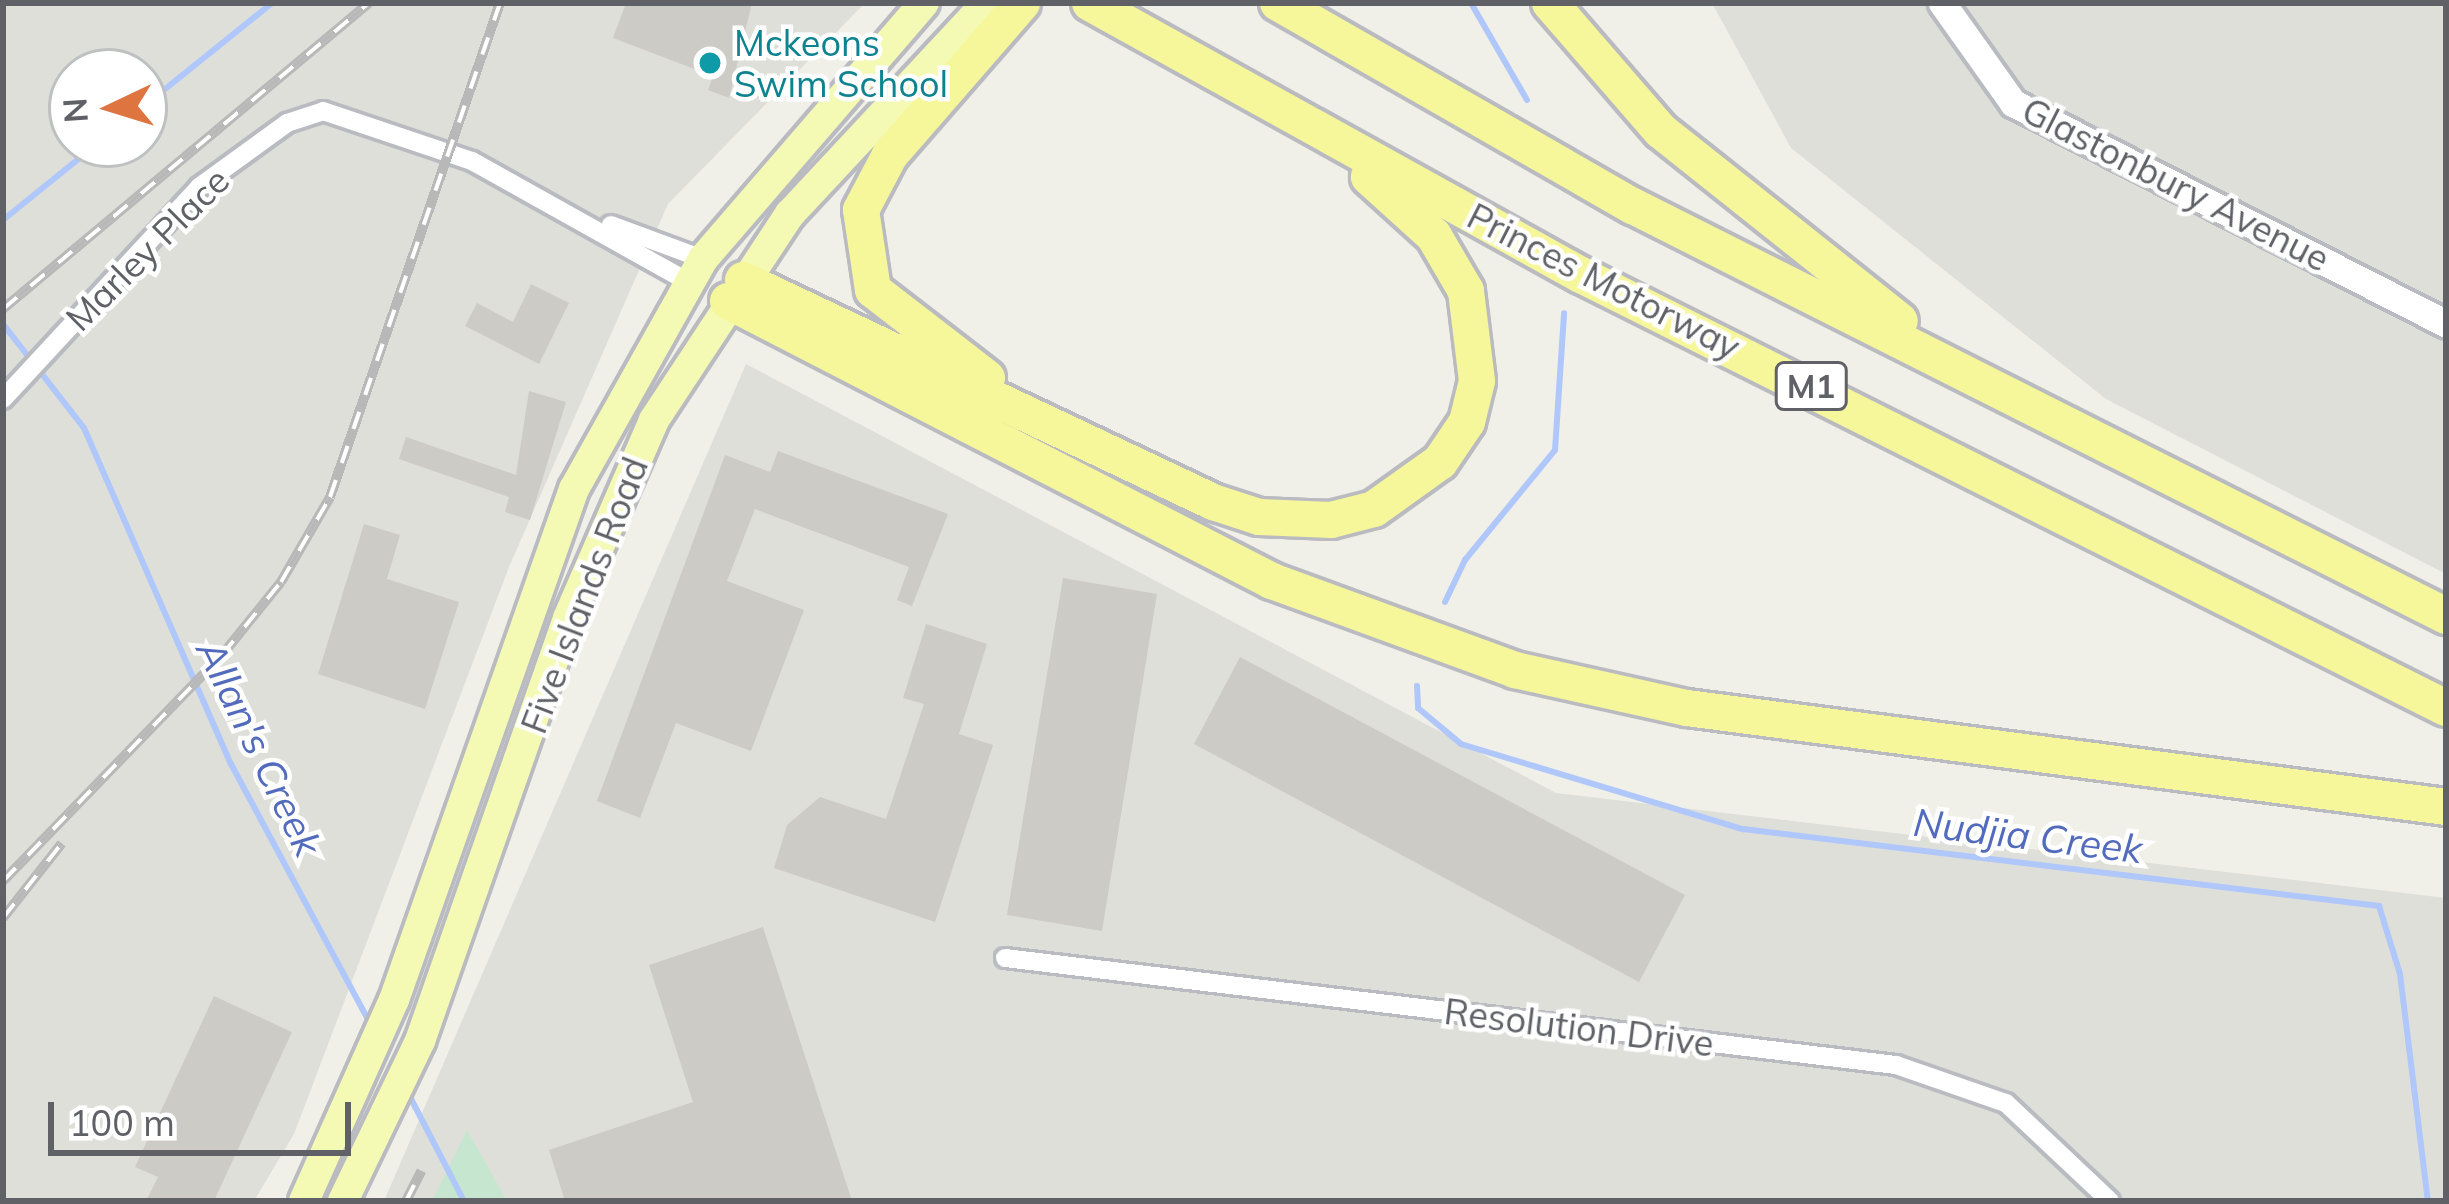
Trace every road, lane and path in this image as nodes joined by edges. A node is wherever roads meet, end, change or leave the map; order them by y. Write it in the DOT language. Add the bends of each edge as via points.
graph roads {
  1 [pos="924,3"];
  2 [pos="987,3"];
  3 [pos="1022,3"];
  4 [pos="1090,3"];
  5 [pos="1278,3"];
  6 [pos="1550,3"];
  7 [pos="1942,3"];
  8 [pos="1169,46"];
  9 [pos="696,271"];
  10 [pos="735,291"];
  11 [pos="2446,324"];
  12 [pos="1960,367"];
  13 [pos="3,399"];
  14 [pos="1105,455"];
  15 [pos="2446,616"];
  16 [pos="2446,708"];
  17 [pos="2446,807"];
  18 [pos="1005,958"];
  19 [pos="304,1201"];
  20 [pos="343,1201"];
  21 [pos="2110,1201"];
  1 -- 9 [label="main road, Five Islands Road"];
  2 -- 10 [label="main road, Five Islands Road" via="790,214"];
  3 -- 14 [label="highway" via="868,185 863,266 896,316"];
  4 -- 8 [label="highway, Princes Motorway / M1"];
  5 -- 12 [label="highway, M1" via="1633,206"];
  6 -- 12 [label="highway" via="1661,131"];
  7 -- 11 [label="main road, Glastonbury Avenue" via="2013,103"];
  8 -- 14 [label="highway" via="1208,81 1357,167 1434,236 1466,291 1477,381 1467,422 1440,462 1374,508 1330,520 1259,518"];
  8 -- 16 [label="highway, Princes Motorway / M1" via="1581,275"];
  9 -- 10 [label="main road"];
  9 -- 13 [label="street, Marley Place" via="443,148 323,111 287,122 199,187"];
  9 -- 19 [label="main road, Five Islands Road" via="574,489 394,1000"];
  10 -- 14 [label="highway"];
  10 -- 17 [label="highway" via="1272,581 1516,670 1688,708"];
  10 -- 20 [label="main road, Five Islands Road" via="610,512 420,1041"];
  12 -- 15 [label="highway, M1"];
  18 -- 21 [label="street, Resolution Drive" via="1896,1065 2006,1103"];
}
